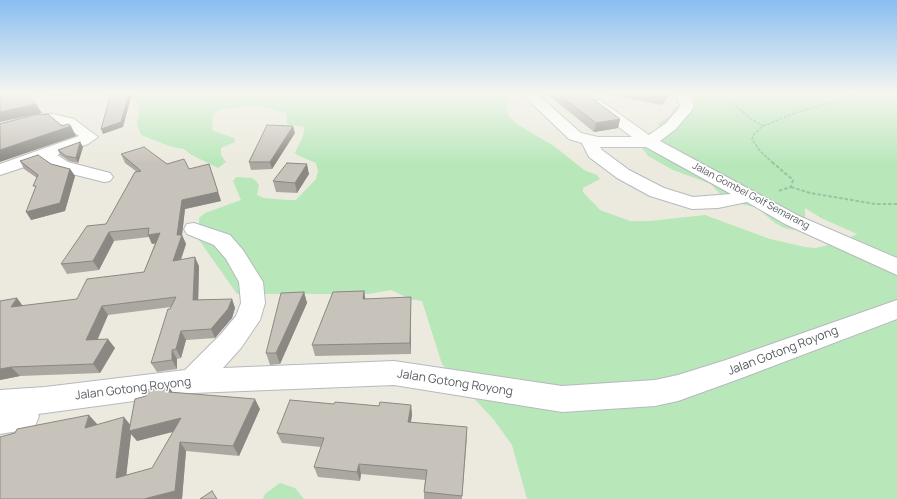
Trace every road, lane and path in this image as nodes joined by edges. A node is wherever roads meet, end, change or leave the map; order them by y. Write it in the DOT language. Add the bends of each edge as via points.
graph roads {
  1 [pos="558,117"];
  2 [pos="615,117"];
  3 [pos="678,117"];
  4 [pos="749,117"];
  5 [pos="785,117"];
  6 [pos="764,126"];
  7 [pos="0,129"];
  8 [pos="589,141"];
  9 [pos="649,142"];
  10 [pos="44,154"];
  11 [pos="0,170"];
  12 [pos="104,177"];
  13 [pos="791,187"];
  14 [pos="750,196"];
  15 [pos="897,204"];
  16 [pos="194,229"];
  17 [pos="897,267"];
  18 [pos="897,309"];
  19 [pos="194,381"];
  20 [pos="8,413"];
  1 -- 8 [label="street, Jalan Gombel Golf Semarang" via="575,136"];
  2 -- 9 [label="street"];
  3 -- 9 [label="street"];
  4 -- 6 [label="path"];
  5 -- 6 [label="path"];
  6 -- 13 [label="path" via="752,139 760,151 793,180"];
  7 -- 10 [label="street" via="47,118 69,122 90,137"];
  8 -- 9 [label="street, Jalan Gombel Golf Semarang"];
  8 -- 14 [label="street" via="595,154 623,174 658,192 692,203 718,202"];
  9 -- 14 [label="street, Jalan Gombel Golf Semarang"];
  10 -- 11 [label="street"];
  10 -- 12 [label="street" via="62,166"];
  13 -- 14 [label="path"];
  13 -- 15 [label="path" via="810,193 875,204"];
  14 -- 17 [label="street, Jalan Gombel Golf Semarang" via="792,220"];
  16 -- 19 [label="street" via="222,240 235,255 251,282 253,303 247,320"];
  18 -- 19 [label="street, Jalan Gotong Royong" via="729,371 655,393 562,400 394,373"];
  19 -- 20 [label="street, Jalan Gotong Royong"];
}
